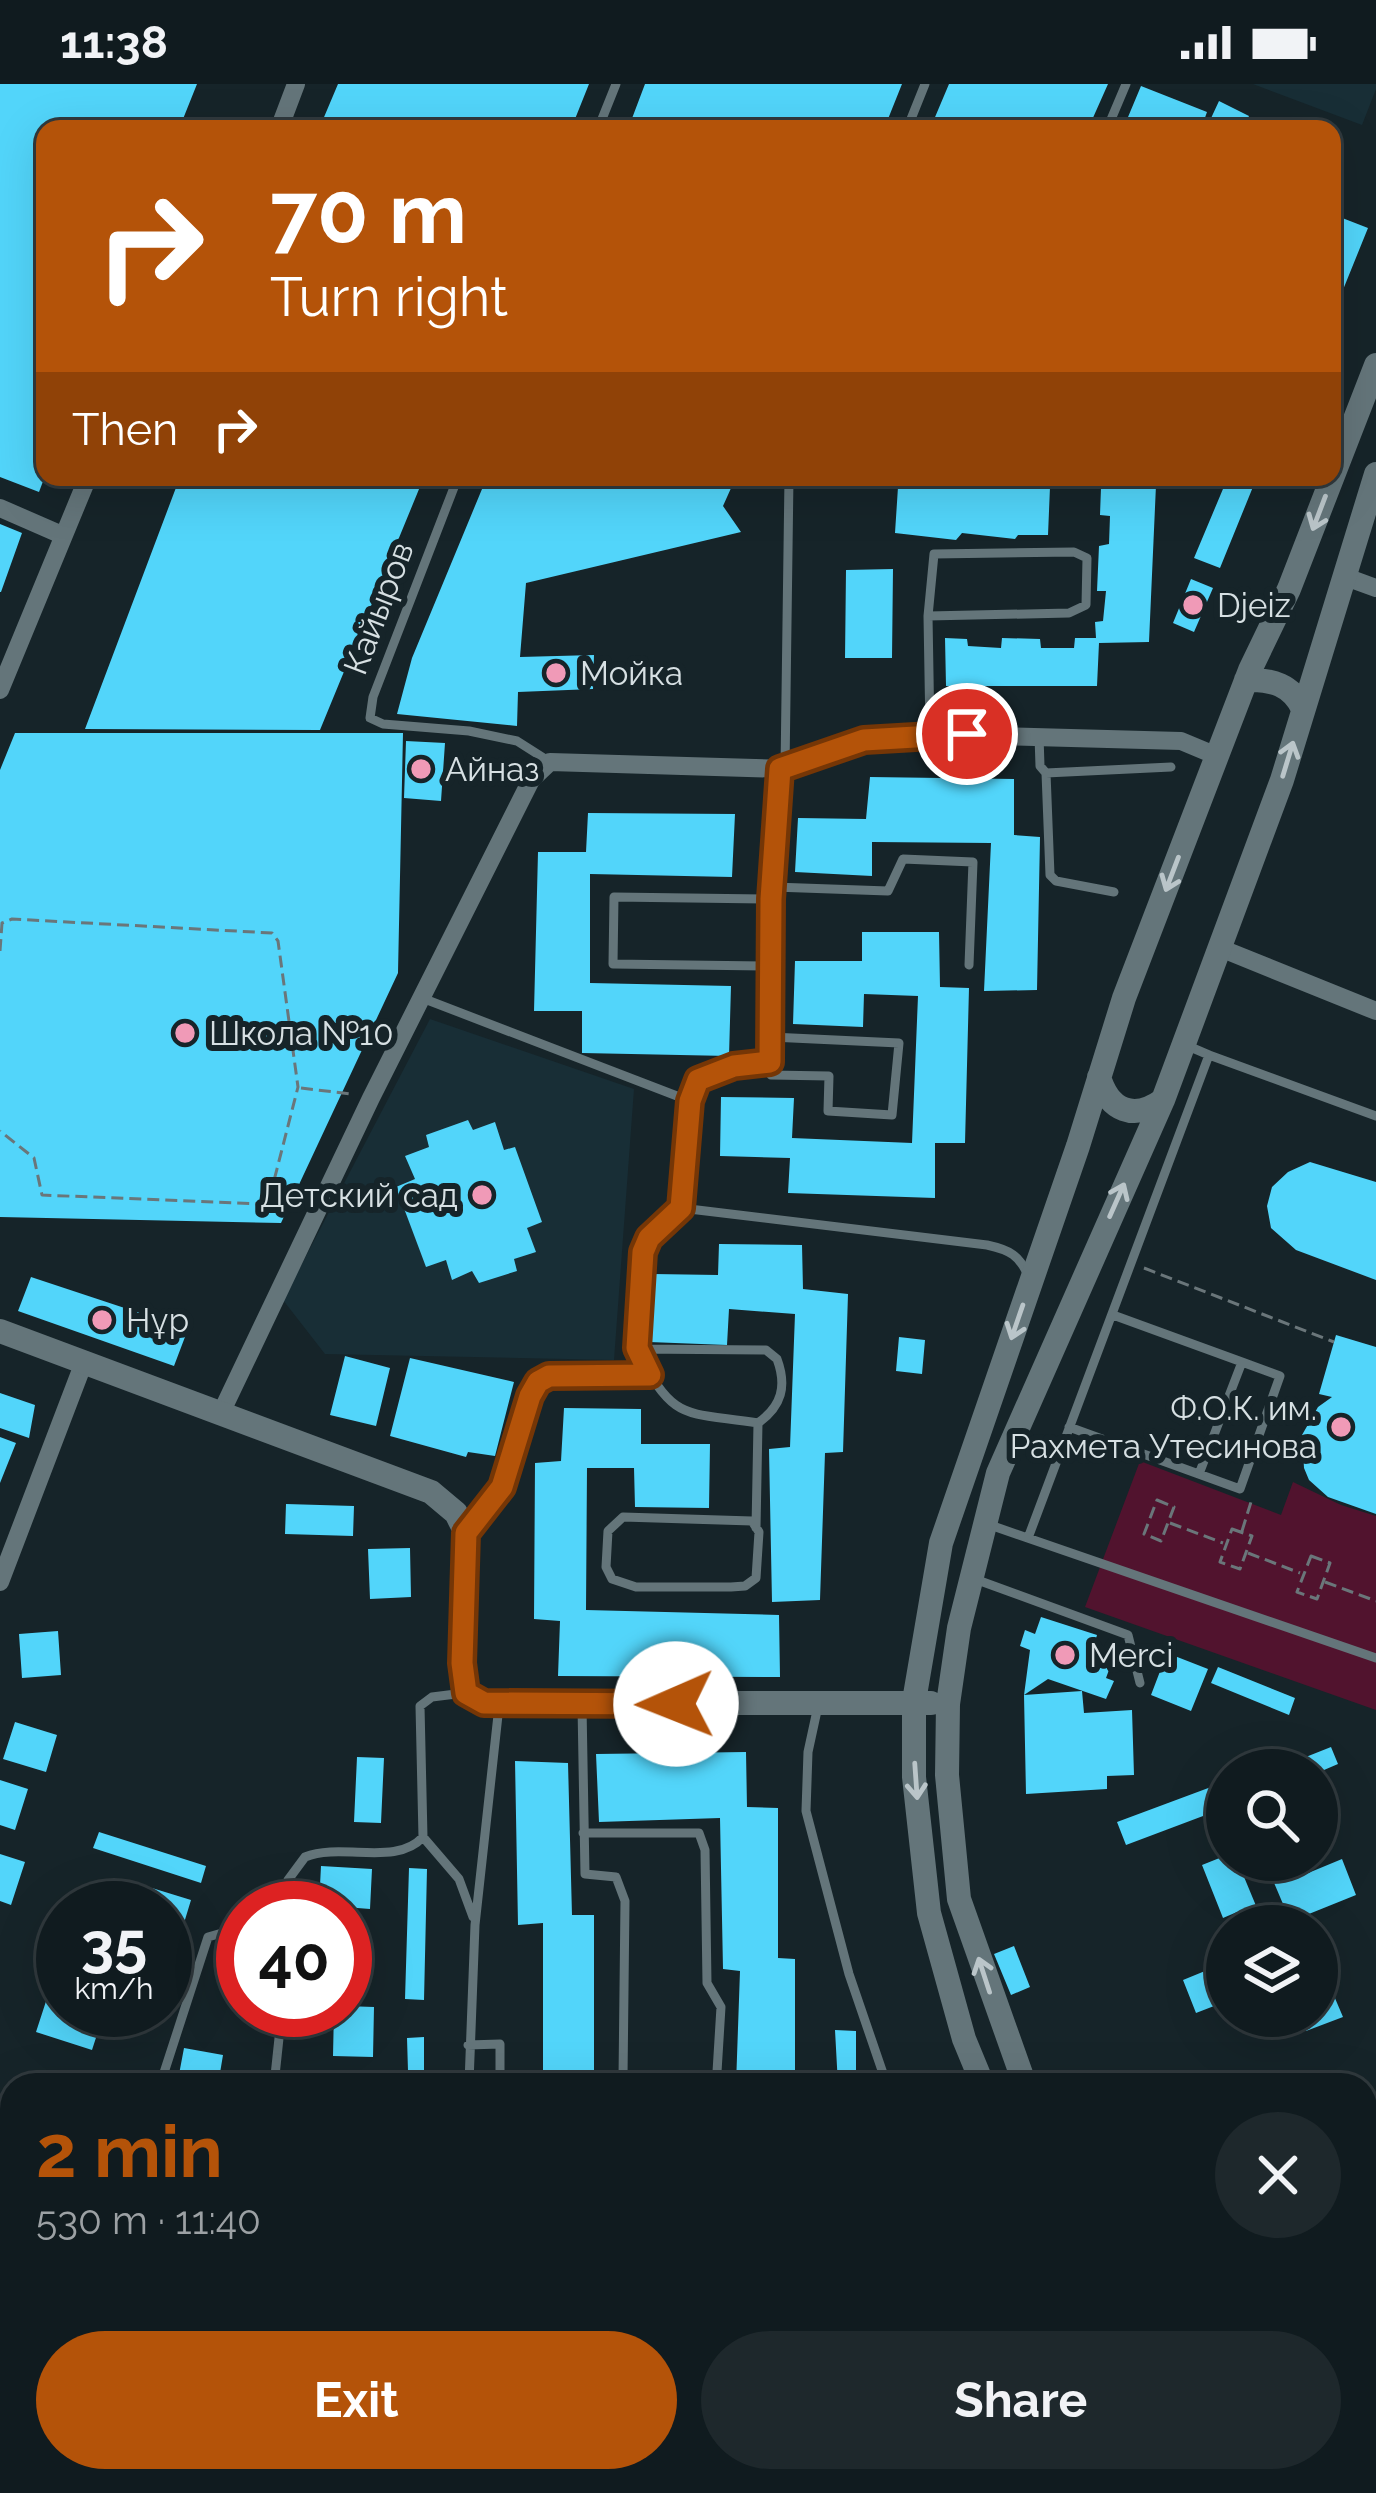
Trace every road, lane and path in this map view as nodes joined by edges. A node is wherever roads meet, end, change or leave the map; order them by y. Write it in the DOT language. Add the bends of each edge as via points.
graph roads {
  1 [pos="296,84"];
  2 [pos="616,84"];
  3 [pos="926,84"];
  4 [pos="1126,84"];
  5 [pos="282,120"];
  6 [pos="602,120"];
  7 [pos="911,120"];
  8 [pos="1111,120"];
  9 [pos="1376,365"];
  10 [pos="1341,455"];
  11 [pos="1376,474"];
  12 [pos="84,486"];
  13 [pos="455,486"];
  14 [pos="789,486"];
  15 [pos="1329,486"];
  16 [pos="0,508"];
  17 [pos="62,535"];
  18 [pos="1343,576"];
  19 [pos="1376,588"];
  20 [pos="928,616"];
  21 [pos="1246,680"];
  22 [pos="0,690"];
  23 [pos="1303,710"];
  24 [pos="930,734"];
  25 [pos="1039,736"];
  26 [pos="1217,756"];
  27 [pos="550,763"];
  28 [pos="1171,767"];
  29 [pos="783,769"];
  30 [pos="1046,773"];
  31 [pos="1114,892"];
  32 [pos="772,893"];
  33 [pos="1220,948"];
  34 [pos="0,951"];
  35 [pos="969,965"];
  36 [pos="769,966"];
  37 [pos="422,998"];
  38 [pos="1376,1011"];
  39 [pos="771,1036"];
  40 [pos="1183,1044"];
  41 [pos="1209,1054"];
  42 [pos="770,1062"];
  43 [pos="1100,1077"];
  44 [pos="298,1088"];
  45 [pos="370,1098"];
  46 [pos="1163,1100"];
  47 [pos="690,1101"];
  48 [pos="1376,1115"];
  49 [pos="0,1131"];
  50 [pos="681,1208"];
  51 [pos="1131,1263"];
  52 [pos="1031,1282"];
  53 [pos="1112,1315"];
  54 [pos="0,1331"];
  55 [pos="1334,1342"];
  56 [pos="637,1348"];
  57 [pos="84,1362"];
  58 [pos="1242,1362"];
  59 [pos="650,1375"];
  60 [pos="220,1414"];
  61 [pos="758,1423"];
  62 [pos="1069,1427"];
  63 [pos="1198,1474"];
  64 [pos="1251,1502"];
  65 [pos="1168,1522"];
  66 [pos="986,1524"];
  67 [pos="756,1528"];
  68 [pos="1242,1532"];
  69 [pos="466,1533"];
  70 [pos="1028,1538"];
  71 [pos="1226,1544"];
  72 [pos="1246,1552"];
  73 [pos="1304,1574"];
  74 [pos="971,1578"];
  75 [pos="1323,1581"];
  76 [pos="0,1582"];
  77 [pos="1376,1601"];
  78 [pos="1376,1658"];
  79 [pos="1140,1683"];
  80 [pos="466,1693"];
  81 [pos="819,1701"];
  82 [pos="914,1701"];
  83 [pos="499,1704"];
  84 [pos="948,1704"];
  85 [pos="582,1706"];
  86 [pos="584,1834"];
  87 [pos="423,1837"];
  88 [pos="288,1881"];
  89 [pos="475,1925"];
  90 [pos="216,1934"];
  91 [pos="279,2037"];
  92 [pos="468,2044"];
  93 [pos="164,2073"];
  94 [pos="275,2073"];
  95 [pos="465,2073"];
  96 [pos="500,2073"];
  97 [pos="623,2073"];
  98 [pos="715,2073"];
  99 [pos="883,2073"];
  100 [pos="978,2073"];
  101 [pos="1021,2073"];
  1 -- 5 [label="street"];
  2 -- 6 [label="lane"];
  3 -- 7 [label="lane"];
  4 -- 8 [label="lane"];
  9 -- 10 [label="street, one-way"];
  11 -- 18 [label="street"];
  12 -- 17 [label="street"];
  13 -- 27 [label="lane, Кайыров" via="370,718 517,741"];
  14 -- 29 [label="lane"];
  15 -- 21 [label="street, one-way"];
  16 -- 17 [label="street"];
  17 -- 22 [label="street"];
  18 -- 19 [label="street"];
  18 -- 23 [label="street"];
  20 -- 20 [label="lane" via="934,554 1087,558 1086,605 1069,613"];
  20 -- 24 [label="lane"];
  21 -- 23 [label="street" via="1282,685"];
  21 -- 26 [label="street"];
  33 -- 23 [label="street, one-way"];
  24 -- 25 [label="street"];
  24 -- 29 [label="street" via="864,740"];
  25 -- 26 [label="street" via="1181,741"];
  25 -- 30 [label="lane"];
  26 -- 43 [label="street, one-way"];
  27 -- 29 [label="street"];
  27 -- 37 [label="street" via="531,780"];
  28 -- 30 [label="lane"];
  29 -- 32 [label="lane"];
  30 -- 31 [label="lane" via="1050,875"];
  32 -- 35 [label="lane" via="888,891 903,859 973,862"];
  32 -- 36 [label="lane"];
  32 -- 36 [label="lane" via="614,898 614,964"];
  33 -- 38 [label="street"];
  33 -- 40 [label="street"];
  34 -- 44 [label="path" via="2,923 12,919 272,933"];
  36 -- 39 [label="lane"];
  37 -- 45 [label="street"];
  37 -- 47 [label="lane"];
  39 -- 42 [label="lane"];
  39 -- 42 [label="lane" via="899,1043 892,1115 828,1111 829,1076 770,1075"];
  40 -- 41 [label="lane"];
  40 -- 46 [label="street"];
  41 -- 48 [label="lane"];
  41 -- 51 [label="lane"];
  42 -- 47 [label="lane" via="710,1072"];
  43 -- 46 [label="street" via="1125,1112"];
  43 -- 52 [label="street"];
  44 -- 45 [label="path"];
  44 -- 49 [label="path" via="261,1204 42,1195 34,1158"];
  45 -- 60 [label="street"];
  66 -- 46 [label="street, one-way" via="998,1473"];
  47 -- 50 [label="lane"];
  50 -- 52 [label="lane" via="987,1245 1021,1259"];
  50 -- 56 [label="lane" via="643,1252"];
  51 -- 53 [label="lane"];
  51 -- 55 [label="path"];
  52 -- 82 [label="street, one-way" via="940,1543"];
  53 -- 58 [label="lane"];
  53 -- 62 [label="lane"];
  54 -- 57 [label="street"];
  56 -- 59 [label="lane"];
  56 -- 61 [label="lane" via="766,1351 777,1359 783,1390 774,1412"];
  57 -- 60 [label="street"];
  57 -- 76 [label="street"];
  58 -- 63 [label="lane"];
  58 -- 63 [label="lane" via="1280,1376 1240,1489"];
  59 -- 61 [label="lane" via="680,1410"];
  59 -- 69 [label="lane" via="538,1382 502,1487"];
  60 -- 69 [label="street" via="431,1492"];
  61 -- 67 [label="lane"];
  62 -- 63 [label="lane"];
  62 -- 70 [label="lane"];
  64 -- 68 [label="path"];
  65 -- 65 [label="path" via="1174,1507 1157,1500 1144,1534 1161,1540"];
  65 -- 71 [label="path"];
  66 -- 70 [label="lane"];
  66 -- 74 [label="street"];
  67 -- 67 [label="lane" via="738,1518 623,1517 608,1532 606,1568 612,1579 636,1587 745,1586 759,1567"];
  68 -- 71 [label="path" via="1232,1528"];
  68 -- 72 [label="path" via="1252,1536"];
  69 -- 80 [label="street"];
  70 -- 78 [label="lane"];
  71 -- 72 [label="path" via="1220,1562 1240,1569"];
  72 -- 73 [label="path"];
  73 -- 75 [label="path" via="1311,1556 1330,1564"];
  73 -- 75 [label="path" via="1297,1592 1316,1599"];
  74 -- 79 [label="lane" via="1128,1635"];
  74 -- 84 [label="street"];
  75 -- 77 [label="path"];
  80 -- 83 [label="street"];
  80 -- 87 [label="lane" via="421,1706"];
  81 -- 82 [label="street"];
  81 -- 85 [label="street"];
  81 -- 99 [label="lane" via="806,1811"];
  82 -- 84 [label="street"];
  82 -- 100 [label="street, one-way" via="929,1912"];
  83 -- 85 [label="street"];
  83 -- 89 [label="lane"];
  101 -- 84 [label="street, one-way" via="959,1899"];
  85 -- 86 [label="lane"];
  86 -- 97 [label="lane" via="585,1874 616,1877 625,1901"];
  86 -- 98 [label="lane" via="691,1832 704,1842 707,1982 721,2007"];
  87 -- 88 [label="lane" via="403,1851 305,1857"];
  87 -- 89 [label="lane" via="460,1879"];
  89 -- 92 [label="lane"];
  90 -- 93 [label="lane" via="208,1936"];
  91 -- 94 [label="lane"];
  92 -- 95 [label="lane"];
  92 -- 96 [label="lane" via="500,2044"];
}
